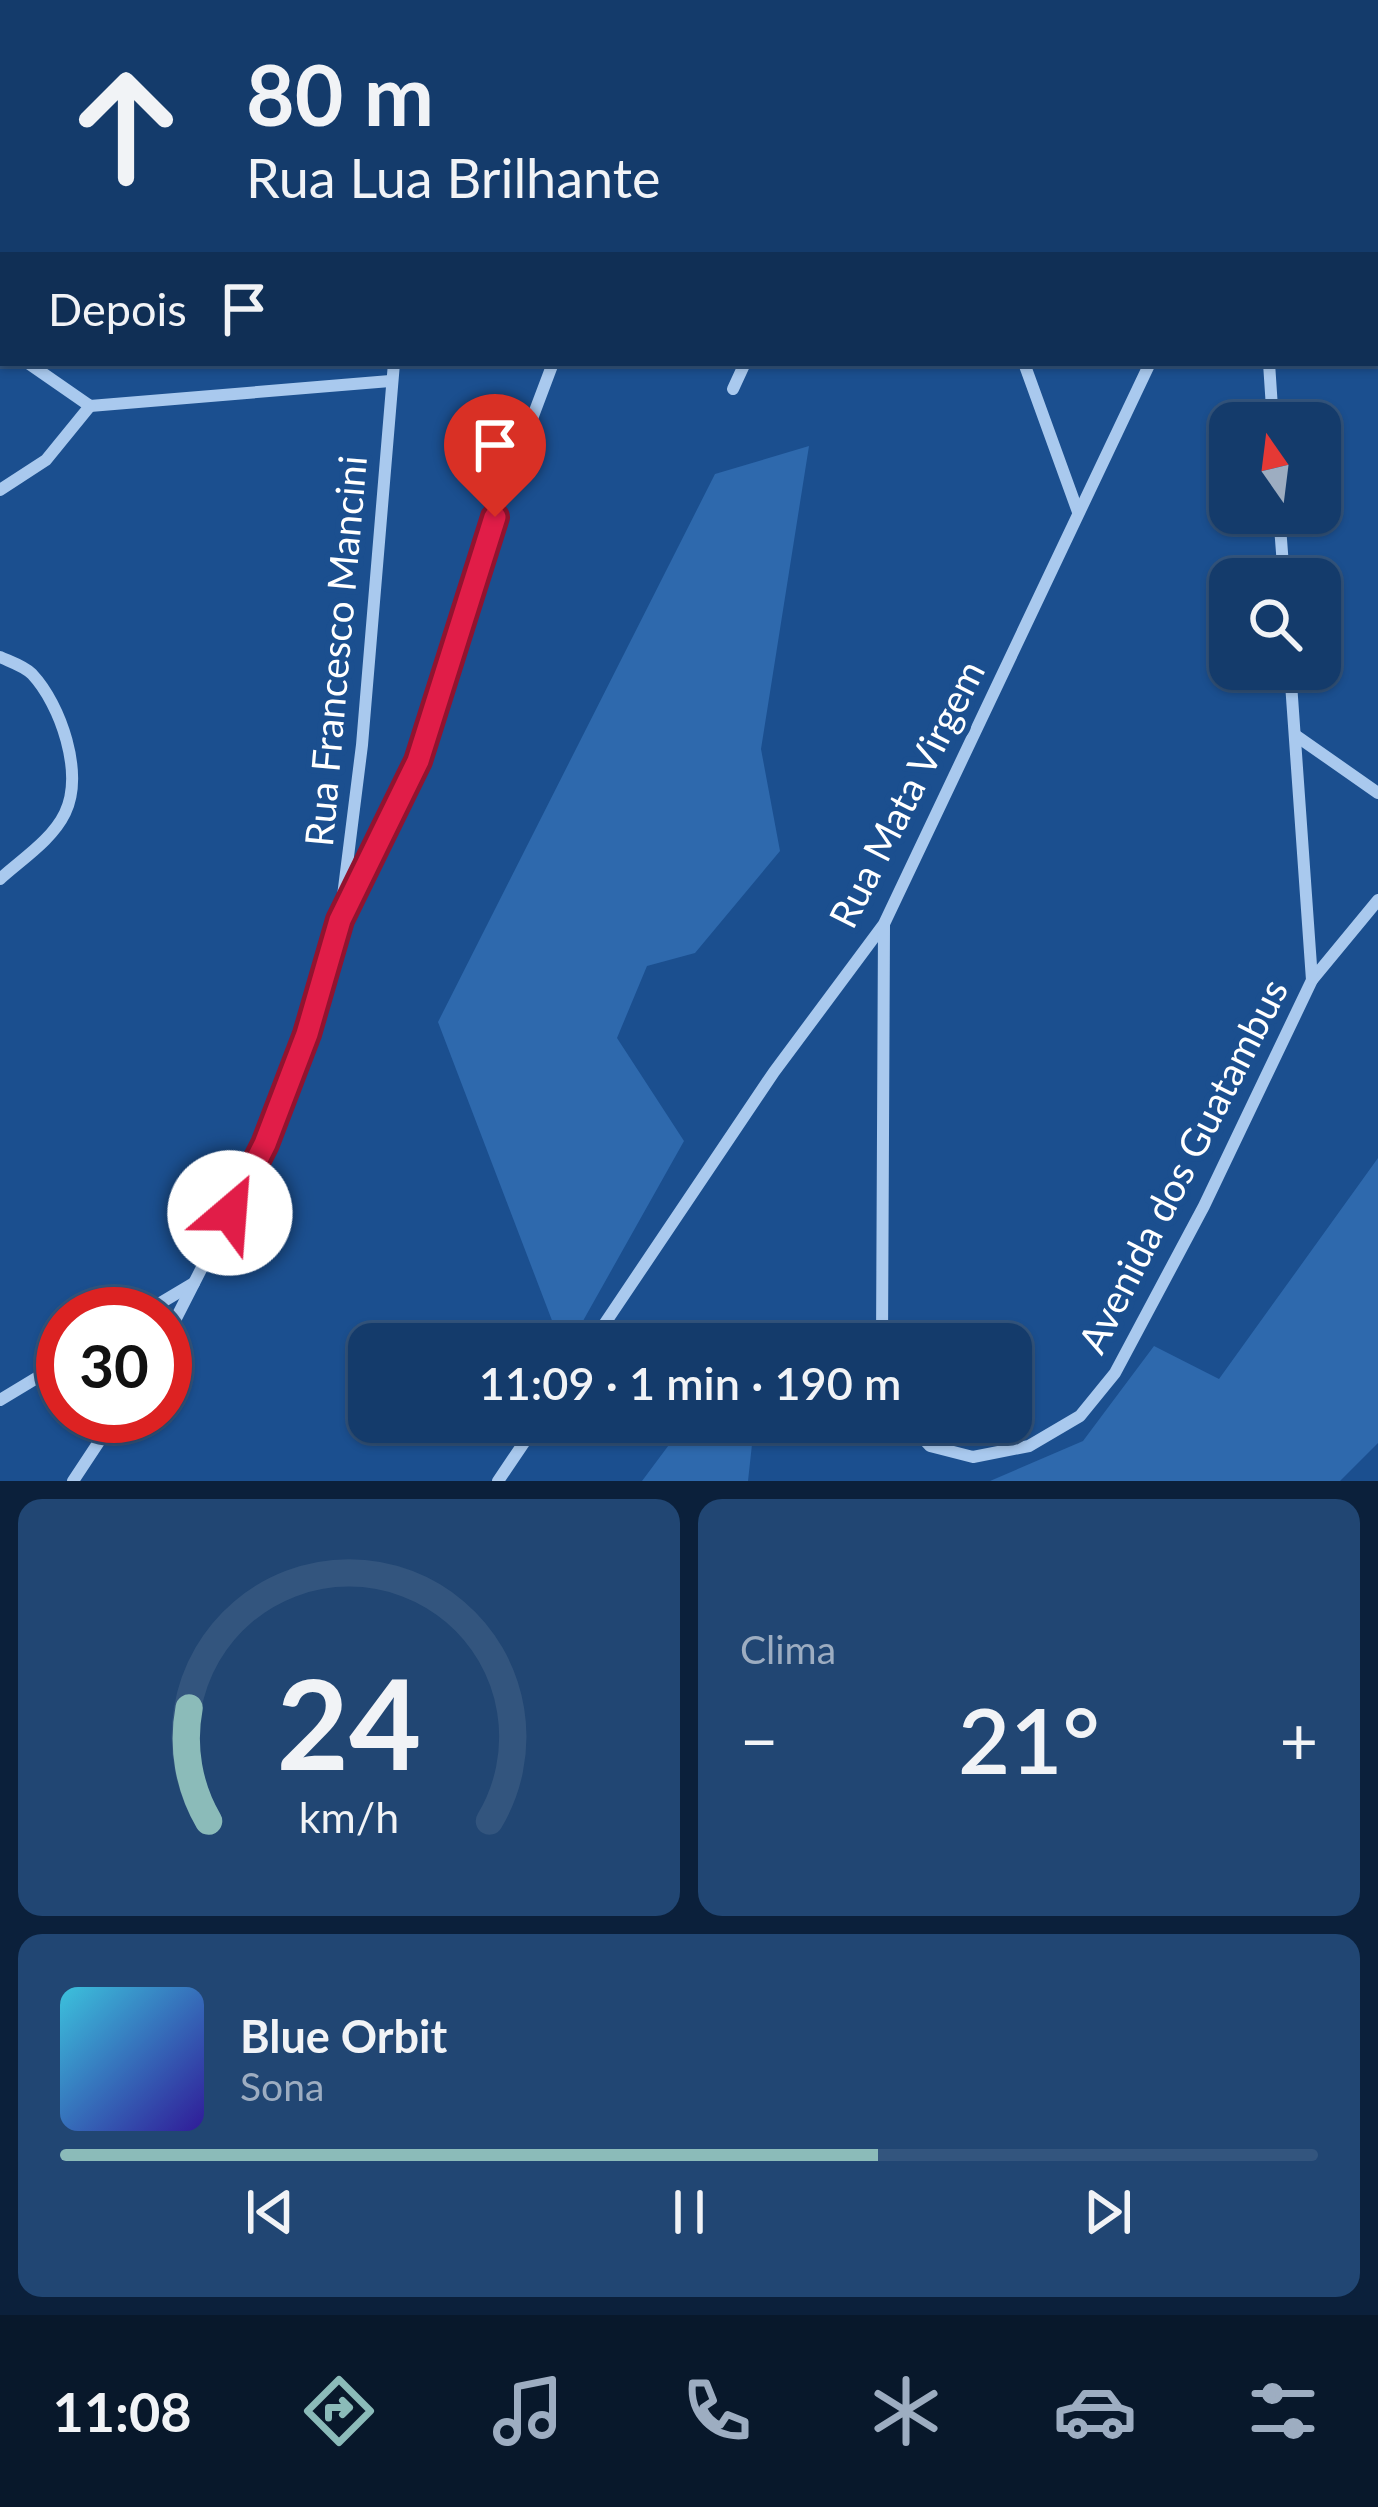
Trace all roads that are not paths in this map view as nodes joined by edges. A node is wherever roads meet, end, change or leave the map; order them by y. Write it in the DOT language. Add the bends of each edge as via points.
graph roads {
  1 [pos="32,366"];
  2 [pos="393,366"];
  3 [pos="553,366"];
  4 [pos="744,366"];
  5 [pos="1025,366"];
  6 [pos="1149,366"];
  7 [pos="1269,366"];
  8 [pos="390,381"];
  9 [pos="733,388"];
  10 [pos="1272,402"];
  11 [pos="90,406"];
  12 [pos="0,490"];
  13 [pos="1078,512"];
  14 [pos="0,657"];
  15 [pos="1291,690"];
  16 [pos="1294,734"];
  17 [pos="1378,794"];
  18 [pos="0,879"];
  19 [pos="1378,900"];
  20 [pos="340,920"];
  21 [pos="884,924"];
  22 [pos="1312,980"];
  23 [pos="195,1282"];
  24 [pos="187,1287"];
  25 [pos="192,1288"];
  26 [pos="605,1323"];
  27 [pos="882,1323"];
  28 [pos="36,1378"];
  29 [pos="0,1400"];
  30 [pos="98,1443"];
  31 [pos="524,1443"];
  32 [pos="927,1443"];
  33 [pos="73,1481"];
  34 [pos="498,1481"];
  1 -- 11 [label="street"];
  2 -- 8 [label="street, Rua Francesco Mancini"];
  3 -- 20 [label="street" via="478,562 418,761"];
  4 -- 9 [label="street"];
  5 -- 13 [label="street"];
  6 -- 13 [label="street, Rua Mata Virgem"];
  7 -- 10 [label="street"];
  8 -- 11 [label="street"];
  8 -- 20 [label="street, Rua Francesco Mancini"];
  11 -- 12 [label="street" via="46,460"];
  13 -- 21 [label="street, Rua Mata Virgem"];
  14 -- 18 [label="street" via="29,670 50,698 71,786 55,830"];
  15 -- 16 [label="street, Avenida dos Guatambus"];
  16 -- 17 [label="street"];
  16 -- 22 [label="street, Avenida dos Guatambus"];
  19 -- 22 [label="street"];
  20 -- 23 [label="street, Rua Francesco Mancini" via="265,1144"];
  21 -- 26 [label="street, Rua Mata Virgem"];
  21 -- 27 [label="street"];
  22 -- 32 [label="street, Avenida dos Guatambus" via="1115,1373 1080,1416 1030,1446 973,1457"];
  23 -- 24 [label="street"];
  23 -- 25 [label="street, Rua Francesco Mancini"];
  28 -- 29 [label="street"];
  30 -- 33 [label="street"];
  31 -- 34 [label="street"];
}
